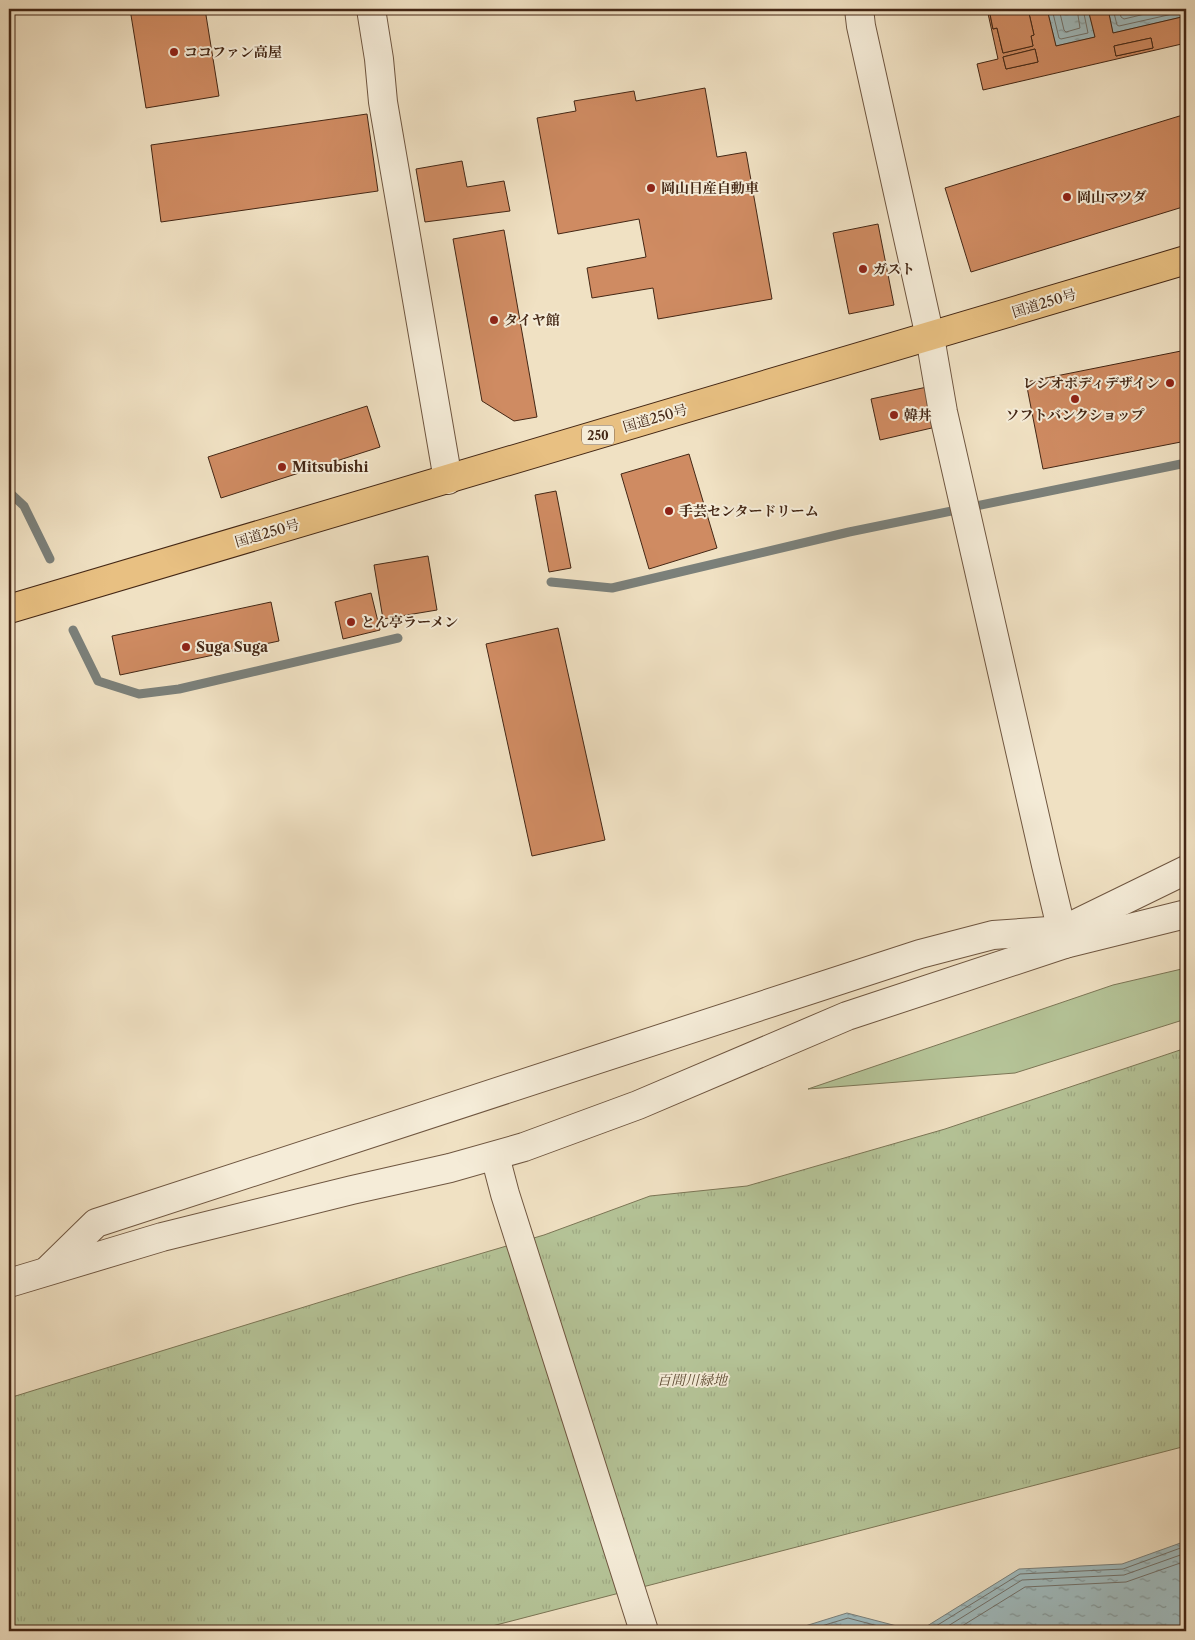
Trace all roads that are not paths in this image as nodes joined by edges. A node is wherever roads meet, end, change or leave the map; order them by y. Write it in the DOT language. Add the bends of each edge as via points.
graph roads {
  1 [pos="370,9"];
  2 [pos="859,9"];
  3 [pos="1186,260"];
  4 [pos="930,337"];
  5 [pos="448,480"];
  6 [pos="9,609"];
  7 [pos="1186,870"];
  8 [pos="1186,914"];
  9 [pos="1064,937"];
  10 [pos="495,1156"];
  11 [pos="46,1271"];
  12 [pos="9,1283"];
  13 [pos="644,1631"];
  1 -- 5 [label="street"];
  2 -- 4 [label="street"];
  3 -- 4 [label="highway, 国道250号 / 250"];
  4 -- 5 [label="highway, 国道250号 / 250"];
  4 -- 9 [label="street" via="943,412"];
  5 -- 6 [label="highway, 国道250号 / 250"];
  7 -- 9 [label="street"];
  8 -- 9 [label="street"];
  9 -- 10 [label="street" via="846,1016 638,1105"];
  9 -- 11 [label="street" via="993,935 920,954 96,1223"];
  10 -- 11 [label="street" via="162,1236"];
  10 -- 13 [label="street"];
  11 -- 12 [label="street"];
}
